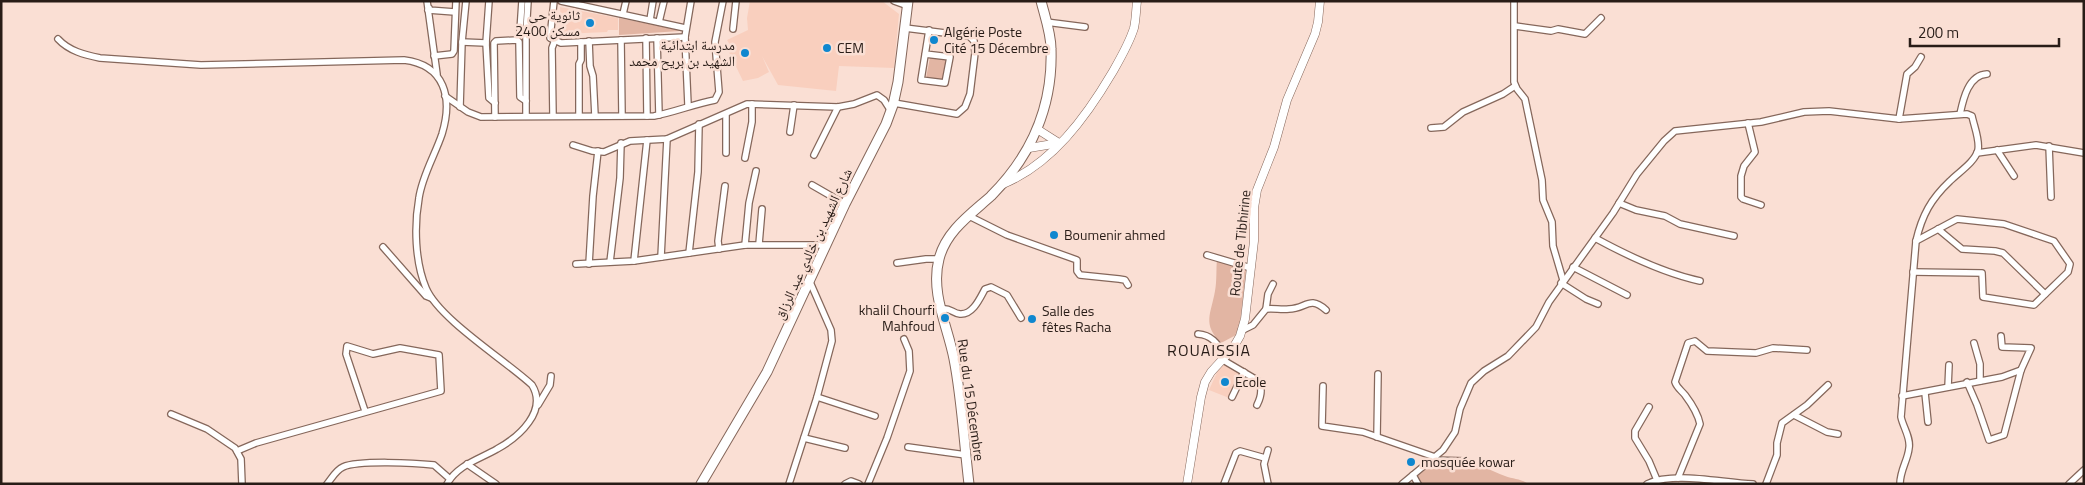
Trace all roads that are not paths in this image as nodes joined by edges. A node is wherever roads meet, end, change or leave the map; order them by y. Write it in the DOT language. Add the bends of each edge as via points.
graph roads {
  1 [pos="429,1"];
  2 [pos="456,1"];
  3 [pos="466,1"];
  4 [pos="489,1"];
  5 [pos="522,1"];
  6 [pos="528,1"];
  7 [pos="554,1"];
  8 [pos="561,1"];
  9 [pos="626,1"];
  10 [pos="653,1"];
  11 [pos="664,1"];
  12 [pos="691,1"];
  13 [pos="723,1"];
  14 [pos="736,1"];
  15 [pos="894,1"];
  16 [pos="1041,1"];
  17 [pos="1137,1"];
  18 [pos="1320,1"];
  19 [pos="1514,1"];
  20 [pos="575,3"];
  21 [pos="592,4"];
  22 [pos="908,4"];
  23 [pos="428,10"];
  24 [pos="455,12"];
  25 [pos="623,14"];
  26 [pos="1601,18"];
  27 [pos="650,20"];
  28 [pos="659,22"];
  29 [pos="1046,22"];
  30 [pos="1515,26"];
  31 [pos="1085,27"];
  32 [pos="686,28"];
  33 [pos="905,28"];
  34 [pos="733,29"];
  35 [pos="929,30"];
  36 [pos="526,34"];
  37 [pos="685,36"];
  38 [pos="646,38"];
  39 [pos="657,38"];
  40 [pos="58,39"];
  41 [pos="555,40"];
  42 [pos="621,40"];
  43 [pos="590,41"];
  44 [pos="462,42"];
  45 [pos="581,42"];
  46 [pos="486,43"];
  47 [pos="926,54"];
  48 [pos="434,56"];
  49 [pos="1921,57"];
  50 [pos="581,60"];
  51 [pos="590,60"];
  52 [pos="437,74"];
  53 [pos="1987,74"];
  54 [pos="1515,86"];
  55 [pos="444,96"];
  56 [pos="526,100"];
  57 [pos="495,103"];
  58 [pos="752,104"];
  59 [pos="794,105"];
  60 [pos="688,106"];
  61 [pos="460,107"];
  62 [pos="838,107"];
  63 [pos="892,107"];
  64 [pos="726,114"];
  65 [pos="1960,114"];
  66 [pos="659,115"];
  67 [pos="526,116"];
  68 [pos="553,116"];
  69 [pos="579,116"];
  70 [pos="595,116"];
  71 [pos="622,116"];
  72 [pos="648,116"];
  73 [pos="495,117"];
  74 [pos="1899,119"];
  75 [pos="699,124"];
  76 [pos="1748,124"];
  77 [pos="1431,128"];
  78 [pos="1037,129"];
  79 [pos="790,132"];
  80 [pos="667,138"];
  81 [pos="647,140"];
  82 [pos="1059,143"];
  83 [pos="621,144"];
  84 [pos="573,145"];
  85 [pos="2049,146"];
  86 [pos="1029,148"];
  87 [pos="1997,150"];
  88 [pos="598,151"];
  89 [pos="726,153"];
  90 [pos="2084,153"];
  91 [pos="1048,154"];
  92 [pos="1977,154"];
  93 [pos="814,155"];
  94 [pos="745,158"];
  95 [pos="756,171"];
  96 [pos="2014,176"];
  97 [pos="1001,184"];
  98 [pos="812,185"];
  99 [pos="725,186"];
  100 [pos="2051,197"];
  101 [pos="1619,203"];
  102 [pos="846,204"];
  103 [pos="1761,205"];
  104 [pos="762,209"];
  105 [pos="969,216"];
  106 [pos="1938,229"];
  107 [pos="1734,236"];
  108 [pos="1595,238"];
  109 [pos="1916,240"];
  110 [pos="759,244"];
  111 [pos="745,245"];
  112 [pos="826,245"];
  113 [pos="383,247"];
  114 [pos="720,249"];
  115 [pos="689,253"];
  116 [pos="1207,255"];
  117 [pos="661,257"];
  118 [pos="938,259"];
  119 [pos="634,261"];
  120 [pos="610,262"];
  121 [pos="897,263"];
  122 [pos="576,264"];
  123 [pos="589,264"];
  124 [pos="1573,267"];
  125 [pos="1251,268"];
  126 [pos="1913,272"];
  127 [pos="1700,281"];
  128 [pos="810,282"];
  129 [pos="1562,282"];
  130 [pos="1273,284"];
  131 [pos="1128,285"];
  132 [pos="2045,294"];
  133 [pos="1627,295"];
  134 [pos="432,300"];
  135 [pos="1598,304"];
  136 [pos="941,309"];
  137 [pos="1266,310"];
  138 [pos="1326,310"];
  139 [pos="1020,318"];
  140 [pos="1241,331"];
  141 [pos="1198,334"];
  142 [pos="2001,336"];
  143 [pos="904,339"];
  144 [pos="1974,343"];
  145 [pos="1807,350"];
  146 [pos="1224,358"];
  147 [pos="1949,365"];
  148 [pos="2021,370"];
  149 [pos="1244,372"];
  150 [pos="1378,374"];
  151 [pos="551,376"];
  152 [pos="1980,381"];
  153 [pos="1967,382"];
  154 [pos="1828,385"];
  155 [pos="1324,386"];
  156 [pos="1948,387"];
  157 [pos="1925,393"];
  158 [pos="1902,396"];
  159 [pos="817,397"];
  160 [pos="1232,397"];
  161 [pos="1257,405"];
  162 [pos="537,406"];
  163 [pos="1649,407"];
  164 [pos="365,411"];
  165 [pos="172,414"];
  166 [pos="1794,415"];
  167 [pos="875,416"];
  168 [pos="1928,422"];
  169 [pos="1838,434"];
  170 [pos="1377,437"];
  171 [pos="804,438"];
  172 [pos="908,447"];
  173 [pos="844,448"];
  174 [pos="1268,450"];
  175 [pos="237,451"];
  176 [pos="966,455"];
  177 [pos="1265,458"];
  178 [pos="1433,459"];
  179 [pos="1466,460"];
  180 [pos="467,464"];
  181 [pos="2084,470"];
  182 [pos="1412,475"];
  183 [pos="1678,478"];
  184 [pos="1657,480"];
  185 [pos="448,481"];
  186 [pos="1691,481"];
  187 [pos="242,484"];
  188 [pos="327,484"];
  189 [pos="496,484"];
  190 [pos="701,484"];
  191 [pos="789,484"];
  192 [pos="796,484"];
  193 [pos="845,484"];
  194 [pos="859,484"];
  195 [pos="868,484"];
  196 [pos="969,484"];
  197 [pos="1187,484"];
  198 [pos="1224,484"];
  199 [pos="1268,484"];
  200 [pos="1402,484"];
  201 [pos="1418,484"];
  202 [pos="1647,484"];
  203 [pos="1753,484"];
  204 [pos="1766,484"];
  205 [pos="1900,484"];
  206 [pos="2069,484"];
  1 -- 23 [label="street"];
  2 -- 24 [label="street"];
  3 -- 44 [label="street"];
  4 -- 46 [label="street"];
  5 -- 36 [label="street" via="520,31"];
  6 -- 36 [label="street"];
  7 -- 41 [label="street" via="550,38"];
  8 -- 20 [label="street"];
  9 -- 25 [label="street"];
  10 -- 27 [label="street"];
  11 -- 28 [label="street"];
  12 -- 32 [label="street"];
  13 -- 60 [label="street" via="715,42 719,92 715,100"];
  14 -- 34 [label="street"];
  15 -- 22 [label="street"];
  16 -- 29 [label="main road, Rue du 15 Décembre"];
  17 -- 82 [label="street" via="1134,28 1125,50 1093,105"];
  18 -- 125 [label="street, Route de Tibhirine" via="1315,34 1287,100 1258,190"];
  19 -- 30 [label="street"];
  20 -- 21 [label="street"];
  21 -- 25 [label="street"];
  22 -- 33 [label="main road, شارع الشهيد بن خالدي عبد الرزاق"];
  23 -- 24 [label="street"];
  23 -- 48 [label="street"];
  24 -- 48 [label="street" via="452,54"];
  25 -- 27 [label="street"];
  26 -- 30 [label="street" via="1585,34"];
  27 -- 28 [label="street"];
  28 -- 32 [label="street"];
  29 -- 31 [label="street"];
  29 -- 78 [label="main road, Rue du 15 Décembre" via="1052,48 1051,70"];
  30 -- 54 [label="street"];
  32 -- 37 [label="street"];
  33 -- 35 [label="street"];
  33 -- 63 [label="main road, شارع الشهيد بن خالدي عبد الرزاق"];
  35 -- 47 [label="street"];
  35 -- 63 [label="street" via="969,36 974,41 970,94 965,107 957,114"];
  36 -- 56 [label="street"];
  37 -- 39 [label="street"];
  37 -- 60 [label="street"];
  38 -- 39 [label="street"];
  38 -- 42 [label="street"];
  38 -- 72 [label="street"];
  39 -- 66 [label="street"];
  40 -- 52 [label="street" via="64,46 100,58 194,65 404,60 418,62"];
  41 -- 45 [label="street" via="561,43"];
  41 -- 68 [label="street" via="552,48"];
  42 -- 43 [label="street"];
  42 -- 71 [label="street"];
  43 -- 45 [label="street"];
  43 -- 51 [label="street"];
  44 -- 46 [label="street"];
  44 -- 61 [label="street"];
  45 -- 50 [label="street"];
  46 -- 57 [label="street" via="489,98"];
  47 -- 47 [label="street" via="921,80 945,83 950,57"];
  48 -- 52 [label="street"];
  49 -- 74 [label="street" via="1907,74"];
  50 -- 51 [label="street"];
  50 -- 69 [label="street"];
  51 -- 70 [label="street"];
  52 -- 55 [label="street"];
  53 -- 65 [label="street" via="1978,77 1966,89"];
  54 -- 77 [label="street" via="1463,112 1444,127"];
  54 -- 129 [label="street" via="1524,99"];
  55 -- 61 [label="street"];
  55 -- 134 [label="street" via="444,126 422,185 417,214 421,270"];
  56 -- 57 [label="street" via="520,98 519,42 496,40"];
  56 -- 67 [label="street"];
  57 -- 73 [label="street"];
  58 -- 59 [label="street"];
  58 -- 64 [label="street"];
  58 -- 94 [label="street"];
  59 -- 62 [label="street"];
  59 -- 79 [label="street"];
  60 -- 66 [label="street"];
  61 -- 73 [label="street" via="481,117"];
  62 -- 63 [label="street" via="877,95"];
  62 -- 93 [label="street"];
  63 -- 102 [label="main road, شارع الشهيد بن خالدي عبد الرزاق"];
  64 -- 75 [label="street"];
  64 -- 89 [label="street"];
  65 -- 74 [label="street"];
  65 -- 92 [label="street" via="1972,116 1979,147"];
  66 -- 72 [label="street"];
  67 -- 68 [label="street"];
  67 -- 73 [label="street"];
  68 -- 69 [label="street"];
  69 -- 70 [label="street"];
  70 -- 71 [label="street"];
  71 -- 72 [label="street"];
  74 -- 76 [label="street" via="1829,111 1804,112"];
  75 -- 80 [label="street"];
  75 -- 115 [label="street" via="698,172"];
  76 -- 101 [label="street" via="1675,131 1637,174"];
  76 -- 103 [label="street" via="1755,152 1744,166 1741,197"];
  78 -- 82 [label="street"];
  78 -- 86 [label="main road, Rue du 15 Décembre"];
  80 -- 81 [label="street"];
  80 -- 117 [label="street"];
  81 -- 83 [label="street"];
  81 -- 119 [label="street"];
  82 -- 86 [label="street"];
  82 -- 91 [label="street"];
  83 -- 88 [label="street"];
  83 -- 120 [label="street"];
  84 -- 88 [label="street"];
  85 -- 87 [label="street" via="2025,145"];
  85 -- 90 [label="street"];
  85 -- 100 [label="street"];
  86 -- 91 [label="street"];
  86 -- 97 [label="main road, Rue du 15 Décembre"];
  87 -- 92 [label="street"];
  87 -- 96 [label="street"];
  88 -- 123 [label="street"];
  91 -- 97 [label="street" via="1021,176"];
  92 -- 109 [label="street" via="1930,204 1923,215"];
  95 -- 111 [label="street"];
  97 -- 105 [label="main road, Rue du 15 Décembre"];
  98 -- 102 [label="street"];
  99 -- 114 [label="street" via="718,241"];
  101 -- 107 [label="street" via="1665,216 1680,224"];
  101 -- 108 [label="street"];
  102 -- 112 [label="main road, شارع الشهيد بن خالدي عبد الرزاق"];
  104 -- 110 [label="street"];
  105 -- 118 [label="main road, Rue du 15 Décembre" via="951,234"];
  105 -- 131 [label="street" via="1007,235 1078,260 1077,272 1080,275 1120,278"];
  106 -- 109 [label="street"];
  106 -- 132 [label="street" via="1962,249 2003,253"];
  106 -- 132 [label="street" via="1957,219 2004,224 2054,241 2070,268"];
  108 -- 124 [label="street"];
  108 -- 127 [label="street" via="1637,260 1680,277"];
  109 -- 126 [label="street"];
  110 -- 111 [label="street"];
  110 -- 112 [label="street"];
  111 -- 114 [label="street"];
  112 -- 128 [label="main road, شارع الشهيد بن خالدي عبد الرزاق"];
  113 -- 134 [label="street"];
  114 -- 115 [label="street"];
  115 -- 117 [label="street"];
  116 -- 125 [label="street"];
  117 -- 119 [label="street"];
  118 -- 121 [label="street"];
  118 -- 136 [label="main road, Rue du 15 Décembre" via="936,288"];
  119 -- 120 [label="street"];
  120 -- 123 [label="street"];
  122 -- 123 [label="street"];
  124 -- 129 [label="street"];
  124 -- 133 [label="street"];
  125 -- 140 [label="street, Route de Tibhirine"];
  126 -- 132 [label="street" via="1982,273 1983,297 2034,305"];
  126 -- 158 [label="street"];
  128 -- 159 [label="street" via="831,330 832,341"];
  128 -- 190 [label="main road, شارع الشهيد بن خالدي عبد الرزاق" via="768,372"];
  129 -- 135 [label="street"];
  129 -- 178 [label="street" via="1536,327 1508,356 1471,383 1460,409 1456,432"];
  130 -- 137 [label="street"];
  134 -- 162 [label="street" via="532,385"];
  136 -- 139 [label="street" via="965,313 980,300 985,289 991,287 1007,295"];
  136 -- 176 [label="main road, Rue du 15 Décembre" via="955,360"];
  137 -- 138 [label="street" via="1292,310 1311,302"];
  137 -- 140 [label="street" via="1253,325"];
  140 -- 146 [label="street, Route de Tibhirine" via="1234,348"];
  141 -- 146 [label="street" via="1212,338"];
  142 -- 148 [label="street" via="2002,347 2031,348"];
  143 -- 195 [label="street" via="910,371"];
  144 -- 152 [label="street" via="1980,364"];
  145 -- 183 [label="street" via="1773,348 1756,353 1704,351 1698,342 1691,341 1675,382 1700,424"];
  146 -- 149 [label="street"];
  146 -- 197 [label="street, Route de Tibhirine" via="1211,372 1200,397"];
  147 -- 156 [label="street"];
  148 -- 152 [label="street"];
  148 -- 153 [label="street" via="2004,435 1989,440"];
  149 -- 160 [label="street"];
  149 -- 161 [label="street" via="1260,383"];
  150 -- 170 [label="street"];
  151 -- 162 [label="street" via="550,385"];
  152 -- 153 [label="street"];
  153 -- 156 [label="street"];
  154 -- 166 [label="street"];
  155 -- 170 [label="street" via="1322,426"];
  156 -- 157 [label="street"];
  157 -- 158 [label="street"];
  157 -- 168 [label="street"];
  158 -- 205 [label="street" via="1901,417 1910,449"];
  159 -- 167 [label="street"];
  159 -- 171 [label="street"];
  162 -- 180 [label="street" via="532,418 515,437"];
  163 -- 184 [label="street" via="1635,430 1635,438"];
  164 -- 164 [label="street" via="441,391 440,355 400,348 373,354 346,346"];
  164 -- 175 [label="street"];
  165 -- 175 [label="street" via="207,429"];
  166 -- 169 [label="street" via="1827,432"];
  166 -- 204 [label="street" via="1782,423 1777,454"];
  170 -- 178 [label="street"];
  171 -- 173 [label="street"];
  171 -- 191 [label="street"];
  172 -- 176 [label="street"];
  174 -- 177 [label="street"];
  175 -- 187 [label="street" via="243,468"];
  176 -- 196 [label="main road, Rue du 15 Décembre"];
  177 -- 198 [label="street" via="1240,451 1236,453"];
  177 -- 199 [label="street"];
  178 -- 179 [label="street"];
  178 -- 182 [label="street"];
  180 -- 185 [label="street"];
  180 -- 189 [label="street"];
  181 -- 206 [label="street"];
  182 -- 200 [label="street"];
  182 -- 201 [label="street"];
  183 -- 184 [label="street"];
  183 -- 186 [label="street"];
  184 -- 202 [label="street"];
  185 -- 188 [label="street" via="434,465 363,463 344,466"];
  186 -- 203 [label="street"];
  191 -- 192 [label="street"];
  193 -- 194 [label="street" via="852,481"];
}
